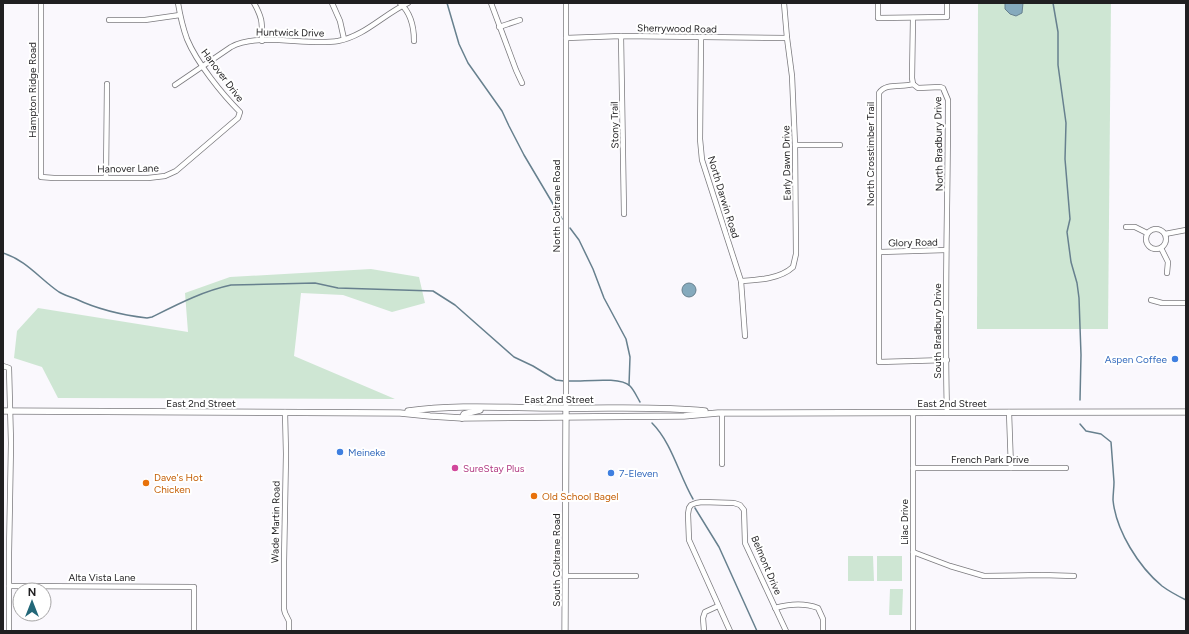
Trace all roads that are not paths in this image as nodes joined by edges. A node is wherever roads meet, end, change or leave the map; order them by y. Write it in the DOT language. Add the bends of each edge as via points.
graph roads {
  1 [pos="41,3"];
  2 [pos="178,3"];
  3 [pos="254,3"];
  4 [pos="332,3"];
  5 [pos="408,3"];
  6 [pos="491,3"];
  7 [pos="566,3"];
  8 [pos="784,3"];
  9 [pos="878,3"];
  10 [pos="947,3"];
  11 [pos="401,4"];
  12 [pos="180,15"];
  13 [pos="913,18"];
  14 [pos="109,20"];
  15 [pos="520,20"];
  16 [pos="499,27"];
  17 [pos="621,36"];
  18 [pos="566,38"];
  19 [pos="701,38"];
  20 [pos="787,38"];
  21 [pos="344,39"];
  22 [pos="262,41"];
  23 [pos="414,41"];
  24 [pos="203,66"];
  25 [pos="522,83"];
  26 [pos="107,84"];
  27 [pos="913,84"];
  28 [pos="175,85"];
  29 [pos="240,112"];
  30 [pos="795,145"];
  31 [pos="840,145"];
  32 [pos="41,176"];
  33 [pos="106,177"];
  34 [pos="624,214"];
  35 [pos="1126,227"];
  36 [pos="1186,230"];
  37 [pos="1147,233"];
  38 [pos="1165,234"];
  39 [pos="1161,248"];
  40 [pos="946,250"];
  41 [pos="880,252"];
  42 [pos="1167,273"];
  43 [pos="741,281"];
  44 [pos="1151,300"];
  45 [pos="1186,303"];
  46 [pos="745,336"];
  47 [pos="947,360"];
  48 [pos="4,367"];
  49 [pos="490,408"];
  50 [pos="566,408"];
  51 [pos="3,411"];
  52 [pos="11,411"];
  53 [pos="285,412"];
  54 [pos="913,412"];
  55 [pos="947,412"];
  56 [pos="1010,412"];
  57 [pos="1186,412"];
  58 [pos="400,413"];
  59 [pos="720,413"];
  60 [pos="566,417"];
  61 [pos="462,418"];
  62 [pos="722,464"];
  63 [pos="913,468"];
  64 [pos="1011,468"];
  65 [pos="1066,468"];
  66 [pos="913,552"];
  67 [pos="565,576"];
  68 [pos="636,576"];
  69 [pos="1074,576"];
  70 [pos="9,586"];
  71 [pos="718,606"];
  72 [pos="776,608"];
  73 [pos="9,631"];
  74 [pos="194,631"];
  75 [pos="289,631"];
  76 [pos="565,631"];
  77 [pos="704,631"];
  78 [pos="730,631"];
  79 [pos="786,631"];
  80 [pos="823,631"];
  81 [pos="913,631"];
  1 -- 32 [label="street, Hampton Ridge Road"];
  2 -- 12 [label="street, Hanover Drive"];
  3 -- 22 [label="street" via="261,16"];
  4 -- 21 [label="street"];
  5 -- 11 [label="street, Huntwick Drive"];
  6 -- 16 [label="street"];
  7 -- 18 [label="street, North Coltrane Road"];
  8 -- 20 [label="street, Early Dawn Drive"];
  9 -- 13 [label="street" via="878,18"];
  10 -- 13 [label="street" via="947,17"];
  11 -- 21 [label="street, Huntwick Drive" via="362,32"];
  11 -- 23 [label="street" via="409,15 414,29"];
  12 -- 14 [label="street" via="144,20"];
  12 -- 24 [label="street, Hanover Drive" via="187,38"];
  13 -- 27 [label="street"];
  15 -- 16 [label="street"];
  16 -- 25 [label="street"];
  17 -- 18 [label="street, Sherrywood Road"];
  17 -- 19 [label="street, Sherrywood Road"];
  17 -- 34 [label="street, Stony Trail"];
  18 -- 50 [label="street, North Coltrane Road"];
  19 -- 20 [label="street, Sherrywood Road"];
  19 -- 43 [label="street, North Darwin Road" via="702,160"];
  20 -- 30 [label="street, Early Dawn Drive" via="792,76"];
  21 -- 22 [label="street, Huntwick Drive" via="331,42"];
  22 -- 24 [label="street, Huntwick Drive" via="241,42"];
  24 -- 28 [label="street, Huntwick Drive"];
  24 -- 29 [label="street, Hanover Drive"];
  26 -- 33 [label="street"];
  27 -- 40 [label="street, North Bradbury Drive" via="918,88 944,88 948,100"];
  27 -- 41 [label="street, North Crosstimber Trail" via="886,87 879,93"];
  29 -- 33 [label="street, Hanover Lane" via="238,118 176,171 165,176 148,178"];
  30 -- 31 [label="street"];
  30 -- 43 [label="street, Early Dawn Drive" via="796,254 793,267 788,272 772,277"];
  32 -- 33 [label="street, Hanover Lane"];
  35 -- 37 [label="street" via="1135,227"];
  36 -- 38 [label="street"];
  37 -- 38 [label="street" via="1156,229"];
  37 -- 39 [label="street" via="1145,238 1148,246 1152,249"];
  38 -- 39 [label="street" via="1166,242"];
  39 -- 42 [label="street" via="1168,262"];
  40 -- 41 [label="street, Glory Road"];
  40 -- 47 [label="street, South Bradbury Drive"];
  41 -- 47 [label="street, North Crosstimber Trail" via="880,362"];
  43 -- 46 [label="street, North Darwin Road"];
  44 -- 45 [label="street" via="1162,303"];
  47 -- 55 [label="street, South Bradbury Drive"];
  48 -- 52 [label="street" via="9,368"];
  49 -- 50 [label="main road, East 2nd Street"];
  49 -- 58 [label="main road, East 2nd Street" via="429,408"];
  49 -- 61 [label="main road" via="464,414"];
  50 -- 59 [label="main road, East 2nd Street" via="684,409"];
  50 -- 60 [label="main road, South Coltrane Road"];
  51 -- 52 [label="main road, East 2nd Street"];
  52 -- 53 [label="main road, East 2nd Street"];
  52 -- 70 [label="street"];
  53 -- 58 [label="main road, East 2nd Street"];
  53 -- 75 [label="street, Wade Martin Road" via="284,609 289,621"];
  54 -- 55 [label="main road, East 2nd Street"];
  54 -- 59 [label="main road, East 2nd Street"];
  54 -- 63 [label="street, Lilac Drive"];
  55 -- 56 [label="main road, East 2nd Street"];
  56 -- 57 [label="main road, East 2nd Street"];
  56 -- 64 [label="street"];
  58 -- 61 [label="main road, East 2nd Street"];
  59 -- 60 [label="main road, East 2nd Street"];
  59 -- 62 [label="street"];
  60 -- 61 [label="main road, East 2nd Street"];
  60 -- 67 [label="main road, South Coltrane Road"];
  63 -- 64 [label="street, French Park Drive"];
  63 -- 66 [label="street, Lilac Drive"];
  64 -- 65 [label="street, French Park Drive"];
  66 -- 69 [label="street" via="984,576"];
  66 -- 81 [label="street, Lilac Drive"];
  67 -- 68 [label="street"];
  67 -- 76 [label="main road, South Coltrane Road"];
  70 -- 73 [label="street"];
  70 -- 74 [label="street, Alta Vista Lane" via="194,586"];
  71 -- 72 [label="street, Belmont Drive" via="689,540 689,508 702,502 740,505 744,513 745,542"];
  71 -- 77 [label="street" via="705,612"];
  71 -- 78 [label="street"];
  72 -- 79 [label="street, Belmont Drive"];
  72 -- 80 [label="street" via="786,605 818,608 823,618"];
}
